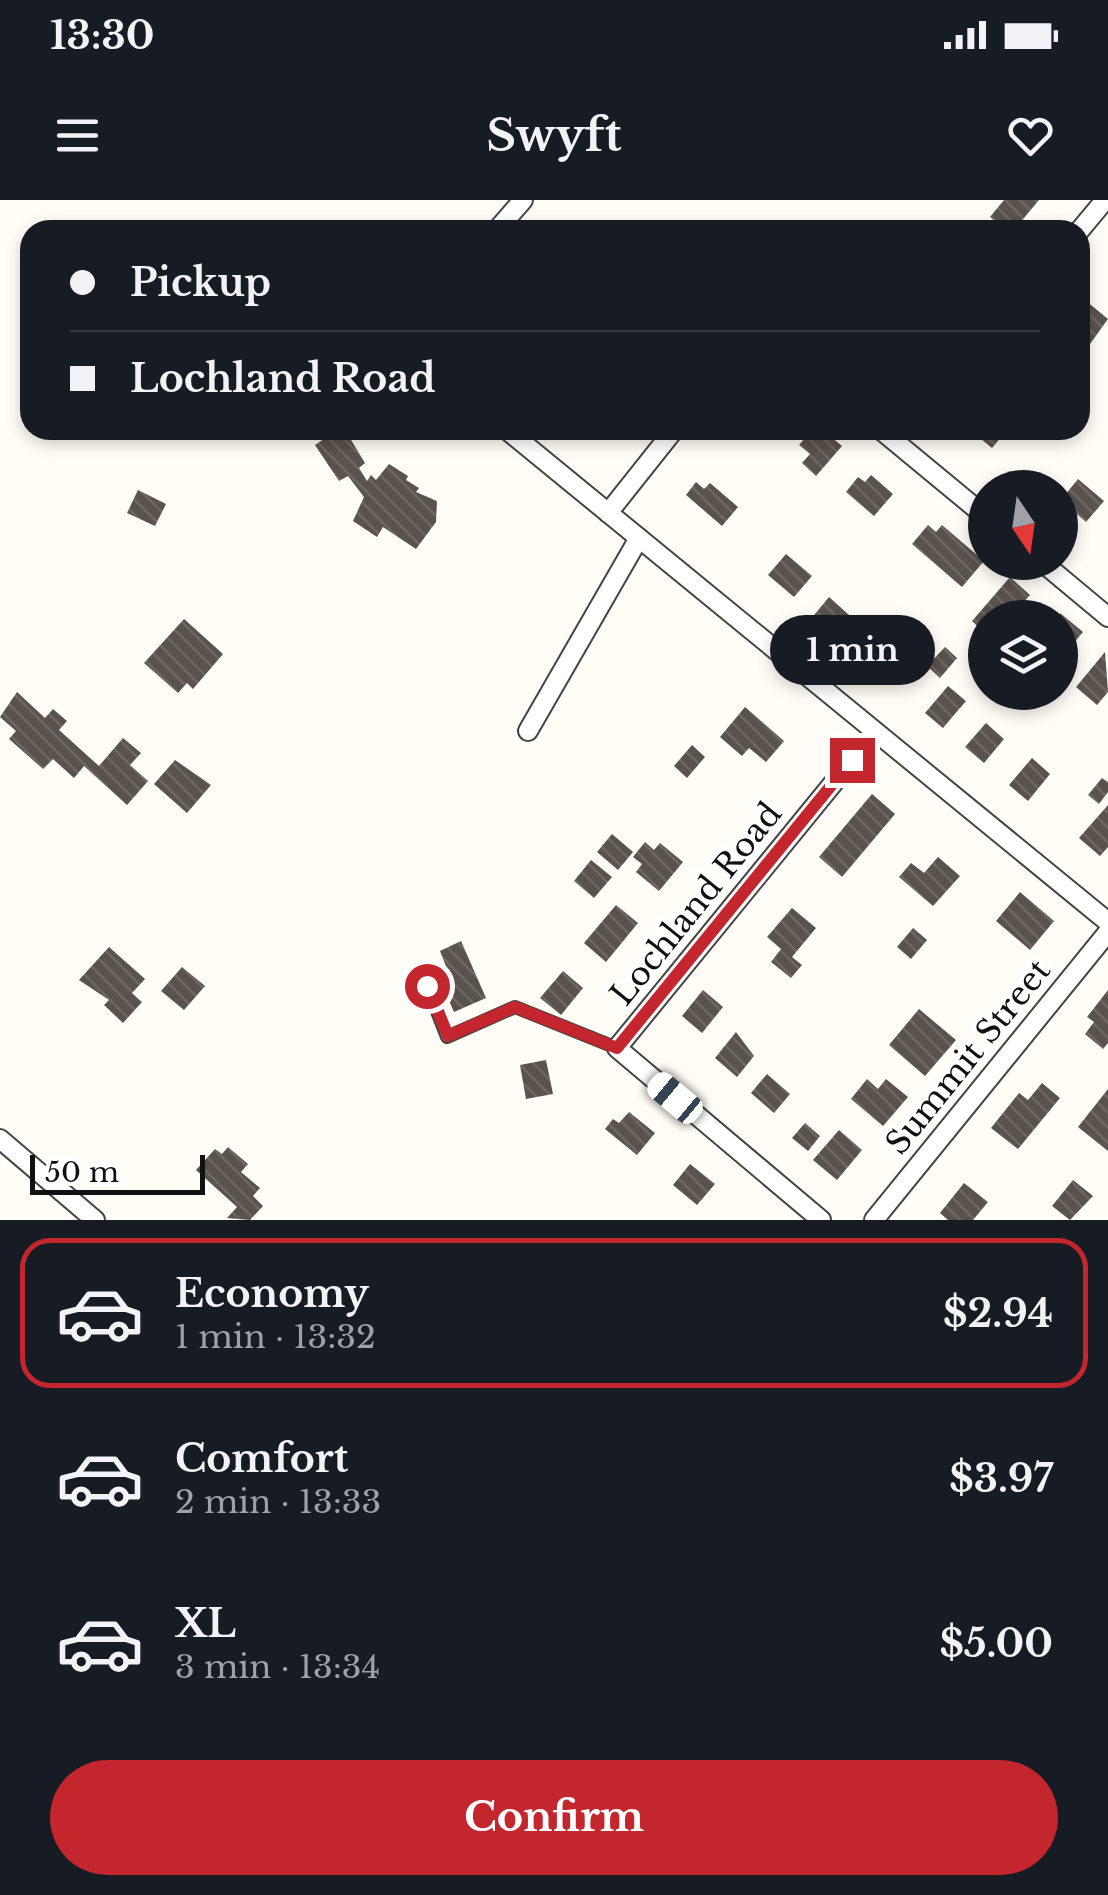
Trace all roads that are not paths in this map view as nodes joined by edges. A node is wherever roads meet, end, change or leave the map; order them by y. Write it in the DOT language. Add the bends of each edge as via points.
graph roads {
  1 [pos="523,200"];
  2 [pos="1105,200"];
  3 [pos="506,220"];
  4 [pos="1088,220"];
  5 [pos="519,440"];
  6 [pos="666,440"];
  7 [pos="893,440"];
  8 [pos="968,502"];
  9 [pos="608,513"];
  10 [pos="639,538"];
  11 [pos="1064,580"];
  12 [pos="1108,617"];
  13 [pos="528,731"];
  14 [pos="875,732"];
  15 [pos="1108,922"];
  16 [pos="1108,932"];
  17 [pos="427,986"];
  18 [pos="617,1048"];
  19 [pos="0,1139"];
  20 [pos="94,1220"];
  21 [pos="820,1220"];
  22 [pos="874,1220"];
  1 -- 3 [label="street"];
  2 -- 4 [label="street"];
  5 -- 9 [label="street"];
  6 -- 9 [label="street"];
  7 -- 8 [label="street"];
  9 -- 10 [label="street"];
  10 -- 13 [label="street"];
  10 -- 14 [label="street"];
  11 -- 12 [label="street"];
  14 -- 15 [label="street"];
  14 -- 18 [label="street, Lochland Road"];
  16 -- 22 [label="street, Summit Street"];
  17 -- 18 [label="lane" via="448,1036 515,1007"];
  18 -- 21 [label="street, Lochland Road"];
  19 -- 20 [label="street"];
}
